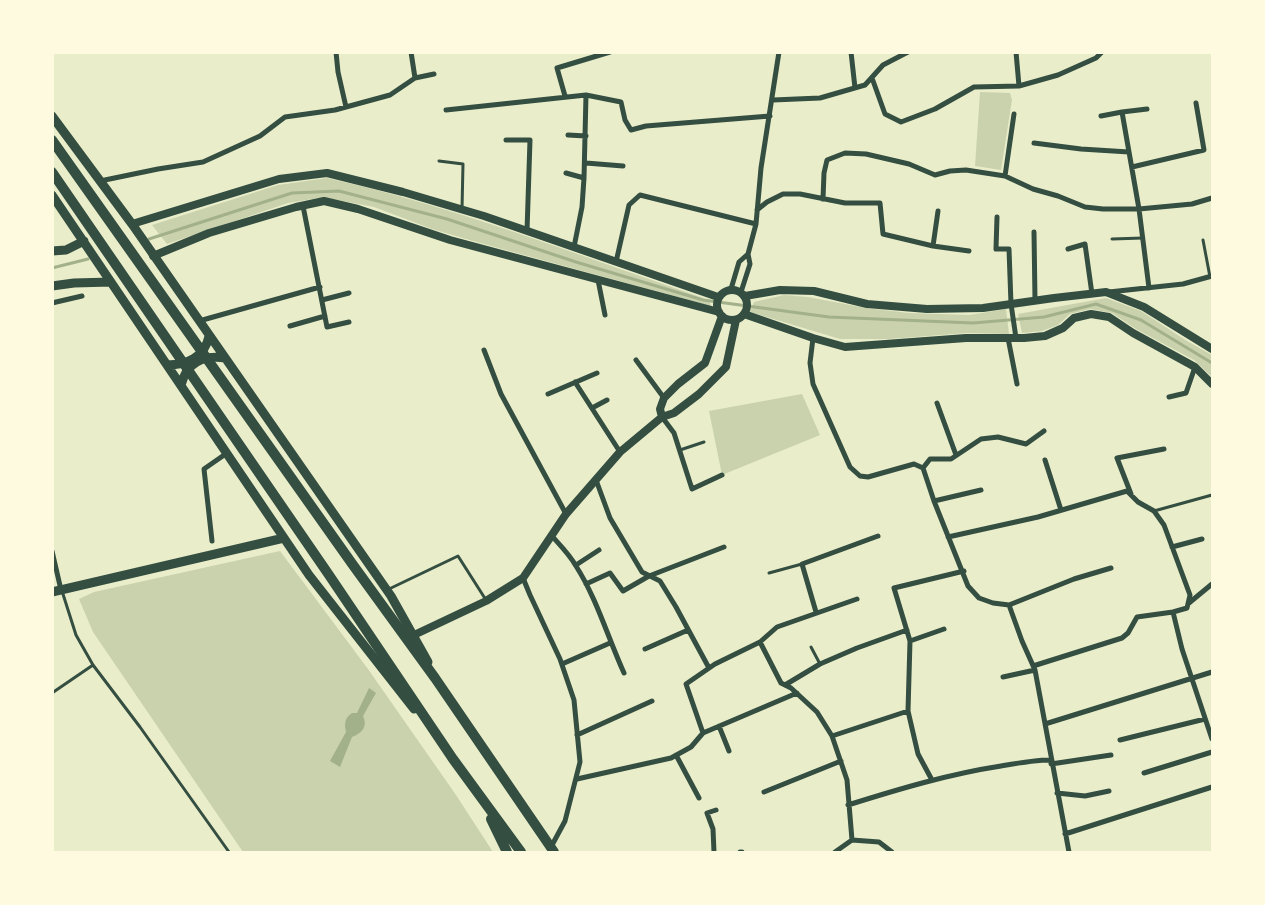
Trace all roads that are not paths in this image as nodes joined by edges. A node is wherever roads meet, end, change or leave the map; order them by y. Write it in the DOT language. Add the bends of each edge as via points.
graph roads {
  1 [pos="336,52"];
  2 [pos="410,52"];
  3 [pos="610,52"];
  4 [pos="779,52"];
  5 [pos="851,52"];
  6 [pos="908,52"];
  7 [pos="1016,52"];
  8 [pos="1102,52"];
  9 [pos="434,74"];
  10 [pos="415,78"];
  11 [pos="872,78"];
  12 [pos="1020,86"];
  13 [pos="856,88"];
  14 [pos="586,95"];
  15 [pos="565,96"];
  16 [pos="773,100"];
  17 [pos="1196,104"];
  18 [pos="346,107"];
  19 [pos="1148,109"];
  20 [pos="446,110"];
  21 [pos="1122,112"];
  22 [pos="1014,114"];
  23 [pos="52,116"];
  24 [pos="770,116"];
  25 [pos="1101,116"];
  26 [pos="568,135"];
  27 [pos="586,136"];
  28 [pos="52,140"];
  29 [pos="506,140"];
  30 [pos="1034,143"];
  31 [pos="1129,152"];
  32 [pos="439,161"];
  33 [pos="586,163"];
  34 [pos="623,166"];
  35 [pos="1132,167"];
  36 [pos="52,172"];
  37 [pos="566,173"];
  38 [pos="1005,176"];
  39 [pos="584,178"];
  40 [pos="100,181"];
  41 [pos="52,195"];
  42 [pos="1212,198"];
  43 [pos="823,199"];
  44 [pos="303,206"];
  45 [pos="462,209"];
  46 [pos="757,210"];
  47 [pos="1139,210"];
  48 [pos="938,211"];
  49 [pos="997,216"];
  50 [pos="132,224"];
  51 [pos="756,224"];
  52 [pos="527,231"];
  53 [pos="1034,232"];
  54 [pos="1143,238"];
  55 [pos="1112,239"];
  56 [pos="1204,240"];
  57 [pos="84,242"];
  58 [pos="933,246"];
  59 [pos="574,247"];
  60 [pos="1068,249"];
  61 [pos="52,251"];
  62 [pos="969,251"];
  63 [pos="748,254"];
  64 [pos="152,256"];
  65 [pos="616,262"];
  66 [pos="1211,276"];
  67 [pos="598,280"];
  68 [pos="111,282"];
  69 [pos="52,286"];
  70 [pos="320,287"];
  71 [pos="1149,288"];
  72 [pos="731,289"];
  73 [pos="1106,292"];
  74 [pos="349,293"];
  75 [pos="743,294"];
  76 [pos="1092,294"];
  77 [pos="82,296"];
  78 [pos="718,297"];
  79 [pos="322,300"];
  80 [pos="1035,300"];
  81 [pos="52,303"];
  82 [pos="1011,304"];
  83 [pos="720,314"];
  84 [pos="744,314"];
  85 [pos="605,315"];
  86 [pos="325,316"];
  87 [pos="736,320"];
  88 [pos="198,322"];
  89 [pos="350,322"];
  90 [pos="290,326"];
  91 [pos="209,336"];
  92 [pos="813,338"];
  93 [pos="1012,338"];
  94 [pos="1212,349"];
  95 [pos="484,350"];
  96 [pos="224,358"];
  97 [pos="636,360"];
  98 [pos="167,365"];
  99 [pos="1195,367"];
  100 [pos="597,373"];
  101 [pos="576,382"];
  102 [pos="1017,384"];
  103 [pos="1212,384"];
  104 [pos="181,385"];
  105 [pos="548,394"];
  106 [pos="1170,397"];
  107 [pos="664,398"];
  108 [pos="607,400"];
  109 [pos="937,403"];
  110 [pos="592,408"];
  111 [pos="662,417"];
  112 [pos="1044,431"];
  113 [pos="704,442"];
  114 [pos="1164,449"];
  115 [pos="680,450"];
  116 [pos="620,452"];
  117 [pos="227,454"];
  118 [pos="956,455"];
  119 [pos="1045,460"];
  120 [pos="923,468"];
  121 [pos="722,475"];
  122 [pos="596,480"];
  123 [pos="980,490"];
  124 [pos="1212,495"];
  125 [pos="1132,496"];
  126 [pos="934,501"];
  127 [pos="1061,510"];
  128 [pos="1154,511"];
  129 [pos="566,514"];
  130 [pos="551,536"];
  131 [pos="878,536"];
  132 [pos="948,537"];
  133 [pos="284,538"];
  134 [pos="1202,538"];
  135 [pos="212,541"];
  136 [pos="724,547"];
  137 [pos="1172,547"];
  138 [pos="599,550"];
  139 [pos="53,552"];
  140 [pos="802,564"];
  141 [pos="576,565"];
  142 [pos="1111,568"];
  143 [pos="964,571"];
  144 [pos="769,573"];
  145 [pos="649,576"];
  146 [pos="524,578"];
  147 [pos="586,584"];
  148 [pos="1212,584"];
  149 [pos="387,590"];
  150 [pos="57,591"];
  151 [pos="857,599"];
  152 [pos="486,600"];
  153 [pos="1189,603"];
  154 [pos="1009,605"];
  155 [pos="816,612"];
  156 [pos="1173,612"];
  157 [pos="944,629"];
  158 [pos="688,630"];
  159 [pos="908,630"];
  160 [pos="414,635"];
  161 [pos="910,641"];
  162 [pos="760,642"];
  163 [pos="610,643"];
  164 [pos="811,647"];
  165 [pos="645,649"];
  166 [pos="562,664"];
  167 [pos="820,664"];
  168 [pos="93,665"];
  169 [pos="709,668"];
  170 [pos="1034,668"];
  171 [pos="1212,672"];
  172 [pos="624,673"];
  173 [pos="436,678"];
  174 [pos="1003,678"];
  175 [pos="1192,679"];
  176 [pos="785,685"];
  177 [pos="52,693"];
  178 [pos="797,693"];
  179 [pos="652,701"];
  180 [pos="908,711"];
  181 [pos="1205,719"];
  182 [pos="1044,724"];
  183 [pos="718,726"];
  184 [pos="703,733"];
  185 [pos="577,735"];
  186 [pos="832,736"];
  187 [pos="1212,739"];
  188 [pos="1120,740"];
  189 [pos="728,752"];
  190 [pos="1212,752"];
  191 [pos="676,755"];
  192 [pos="1111,755"];
  193 [pos="453,758"];
  194 [pos="841,761"];
  195 [pos="1051,762"];
  196 [pos="1144,773"];
  197 [pos="577,779"];
  198 [pos="932,780"];
  199 [pos="1212,787"];
  200 [pos="1109,791"];
  201 [pos="764,792"];
  202 [pos="479,793"];
  203 [pos="1057,793"];
  204 [pos="699,798"];
  205 [pos="848,805"];
  206 [pos="716,810"];
  207 [pos="1065,834"];
  208 [pos="852,840"];
  209 [pos="552,850"];
  210 [pos="229,852"];
  211 [pos="507,852"];
  212 [pos="521,852"];
  213 [pos="714,852"];
  214 [pos="834,852"];
  215 [pos="892,852"];
  216 [pos="1069,852"];
  1 -- 18 [label="street"];
  2 -- 10 [label="street"];
  3 -- 15 [label="street" via="557,68"];
  4 -- 16 [label="street"];
  5 -- 13 [label="street"];
  6 -- 11 [label="street" via="883,66"];
  7 -- 12 [label="street"];
  8 -- 12 [label="street" via="1096,58 1058,75"];
  9 -- 10 [label="street"];
  10 -- 18 [label="street" via="390,95"];
  11 -- 12 [label="street" via="885,114 901,122 974,87"];
  11 -- 13 [label="street"];
  13 -- 16 [label="street" via="820,98"];
  14 -- 15 [label="street"];
  14 -- 24 [label="street" via="621,102 631,130"];
  14 -- 27 [label="street"];
  15 -- 20 [label="street" via="538,102"];
  16 -- 24 [label="street"];
  17 -- 35 [label="street" via="1204,150"];
  18 -- 40 [label="street" via="285,117 260,136 203,162"];
  19 -- 21 [label="street"];
  21 -- 25 [label="street"];
  21 -- 31 [label="street"];
  22 -- 38 [label="street"];
  23 -- 40 [label="main road"];
  24 -- 46 [label="street"];
  26 -- 27 [label="street"];
  27 -- 33 [label="street"];
  28 -- 173 [label="highway" via="352,565"];
  29 -- 52 [label="street" via="530,140"];
  30 -- 31 [label="street"];
  31 -- 35 [label="street"];
  32 -- 45 [label="lane" via="463,164"];
  33 -- 34 [label="street"];
  33 -- 39 [label="street"];
  35 -- 47 [label="street"];
  36 -- 193 [label="highway"];
  37 -- 39 [label="street"];
  38 -- 43 [label="street" via="966,170 935,175 908,164 866,154 845,153 827,160"];
  38 -- 47 [label="street" via="1085,207"];
  39 -- 59 [label="street"];
  40 -- 50 [label="main road"];
  41 -- 57 [label="main road"];
  42 -- 47 [label="street" via="1192,204"];
  43 -- 46 [label="street" via="783,194"];
  43 -- 58 [label="street" via="845,204 880,203 883,234"];
  44 -- 64 [label="street" via="209,233"];
  44 -- 67 [label="street" via="324,202 358,208 450,240"];
  44 -- 70 [label="street"];
  45 -- 50 [label="street" via="327,173 279,179"];
  45 -- 52 [label="street"];
  46 -- 51 [label="street"];
  47 -- 54 [label="street"];
  48 -- 58 [label="street"];
  49 -- 82 [label="street" via="996,250 1009,249"];
  50 -- 64 [label="main road"];
  51 -- 63 [label="street"];
  51 -- 65 [label="street" via="640,195 629,205"];
  52 -- 59 [label="street"];
  53 -- 80 [label="street"];
  54 -- 55 [label="lane"];
  54 -- 71 [label="street"];
  56 -- 66 [label="lane"];
  57 -- 61 [label="main road" via="66,250"];
  57 -- 68 [label="main road"];
  58 -- 62 [label="street"];
  59 -- 65 [label="street"];
  60 -- 76 [label="street" via="1085,244"];
  63 -- 72 [label="street" via="739,262"];
  63 -- 75 [label="street" via="750,264"];
  64 -- 88 [label="main road"];
  65 -- 78 [label="street"];
  66 -- 71 [label="street" via="1183,284"];
  67 -- 83 [label="street"];
  67 -- 85 [label="street"];
  68 -- 69 [label="main road"];
  68 -- 98 [label="main road"];
  70 -- 79 [label="street"];
  70 -- 88 [label="street"];
  71 -- 73 [label="street"];
  72 -- 75 [label="street"];
  72 -- 78 [label="street"];
  73 -- 76 [label="street"];
  73 -- 94 [label="street" via="1144,307"];
  74 -- 79 [label="street"];
  75 -- 82 [label="street" via="814,291 867,304 927,309"];
  75 -- 84 [label="street" via="748,305"];
  76 -- 80 [label="street"];
  77 -- 81 [label="street"];
  78 -- 83 [label="street" via="716,302"];
  79 -- 86 [label="street"];
  80 -- 82 [label="street"];
  82 -- 93 [label="street"];
  83 -- 87 [label="street" via="726,319"];
  83 -- 107 [label="street" via="704,363"];
  84 -- 87 [label="street"];
  84 -- 92 [label="street"];
  86 -- 89 [label="street" via="327,327"];
  86 -- 90 [label="street"];
  87 -- 111 [label="street" via="726,367 674,413"];
  88 -- 91 [label="main road"];
  91 -- 96 [label="main road"];
  91 -- 98 [label="main road" via="196,358 186,363"];
  92 -- 93 [label="street" via="845,347"];
  92 -- 120 [label="street" via="810,363 813,384 850,467 860,476 868,477 914,464"];
  93 -- 99 [label="street" via="1045,336 1063,328 1074,318 1091,314 1109,317"];
  93 -- 102 [label="street"];
  95 -- 129 [label="street" via="501,394"];
  96 -- 104 [label="main road" via="204,358 195,363 183,376"];
  96 -- 149 [label="main road"];
  97 -- 107 [label="street"];
  98 -- 104 [label="main road"];
  99 -- 103 [label="street"];
  99 -- 106 [label="street" via="1186,393"];
  100 -- 101 [label="street"];
  101 -- 105 [label="street"];
  101 -- 110 [label="street"];
  104 -- 117 [label="main road"];
  107 -- 111 [label="street" via="660,409"];
  108 -- 110 [label="street"];
  109 -- 118 [label="street"];
  110 -- 116 [label="street"];
  111 -- 115 [label="street" via="674,433"];
  111 -- 116 [label="street"];
  112 -- 118 [label="street" via="1026,444 998,437 981,439"];
  113 -- 115 [label="lane"];
  114 -- 125 [label="street" via="1117,458"];
  115 -- 121 [label="street" via="692,489"];
  116 -- 122 [label="street"];
  117 -- 133 [label="main road"];
  117 -- 135 [label="street" via="204,469"];
  118 -- 120 [label="street" via="951,459 930,459"];
  119 -- 127 [label="street"];
  120 -- 126 [label="street"];
  122 -- 129 [label="street"];
  122 -- 145 [label="street" via="610,518 642,572"];
  123 -- 126 [label="street"];
  124 -- 128 [label="lane"];
  125 -- 127 [label="street" via="1127,491"];
  125 -- 128 [label="street"];
  126 -- 132 [label="street"];
  127 -- 132 [label="street"];
  128 -- 137 [label="street" via="1164,525"];
  129 -- 130 [label="street"];
  130 -- 141 [label="street"];
  130 -- 146 [label="street"];
  131 -- 140 [label="street"];
  132 -- 143 [label="street"];
  133 -- 150 [label="main road"];
  133 -- 193 [label="main road" via="309,575"];
  134 -- 137 [label="street"];
  136 -- 145 [label="street"];
  137 -- 153 [label="street" via="1190,595"];
  138 -- 141 [label="street"];
  139 -- 150 [label="street"];
  140 -- 144 [label="lane"];
  140 -- 155 [label="street"];
  141 -- 147 [label="street"];
  142 -- 154 [label="street"];
  143 -- 154 [label="street" via="968,586 980,598"];
  143 -- 159 [label="street" via="894,588"];
  145 -- 147 [label="street" via="623,591 610,573"];
  145 -- 158 [label="street" via="660,581"];
  146 -- 152 [label="street"];
  146 -- 166 [label="street"];
  147 -- 163 [label="street"];
  148 -- 153 [label="street"];
  149 -- 152 [label="lane" via="458,556"];
  149 -- 160 [label="main road"];
  150 -- 168 [label="lane"];
  151 -- 155 [label="street"];
  152 -- 160 [label="street"];
  153 -- 156 [label="street" via="1187,608"];
  154 -- 170 [label="street"];
  155 -- 162 [label="street" via="777,627"];
  156 -- 170 [label="street" via="1137,616 1122,638"];
  156 -- 175 [label="street"];
  157 -- 161 [label="street"];
  158 -- 165 [label="street"];
  158 -- 169 [label="street"];
  159 -- 161 [label="street"];
  159 -- 167 [label="street"];
  160 -- 173 [label="main road"];
  161 -- 180 [label="street"];
  162 -- 169 [label="street"];
  162 -- 176 [label="street"];
  163 -- 166 [label="street"];
  163 -- 172 [label="street"];
  164 -- 167 [label="lane"];
  166 -- 185 [label="street" via="574,700"];
  167 -- 176 [label="street"];
  168 -- 177 [label="lane"];
  168 -- 210 [label="lane"];
  169 -- 184 [label="street" via="686,684"];
  170 -- 174 [label="street"];
  170 -- 182 [label="street"];
  171 -- 175 [label="street"];
  173 -- 209 [label="highway"];
  175 -- 181 [label="street"];
  175 -- 182 [label="street"];
  176 -- 178 [label="street"];
  178 -- 183 [label="street"];
  178 -- 186 [label="street" via="817,712"];
  179 -- 185 [label="street"];
  180 -- 186 [label="street"];
  180 -- 198 [label="street" via="918,754"];
  181 -- 187 [label="street"];
  181 -- 188 [label="street"];
  182 -- 195 [label="street"];
  183 -- 184 [label="street"];
  183 -- 189 [label="street"];
  184 -- 191 [label="street" via="690,747"];
  185 -- 197 [label="street" via="580,762"];
  186 -- 194 [label="street"];
  190 -- 196 [label="street"];
  191 -- 197 [label="street"];
  191 -- 204 [label="street"];
  192 -- 195 [label="street"];
  193 -- 202 [label="highway"];
  194 -- 201 [label="street"];
  194 -- 205 [label="street" via="847,780"];
  195 -- 198 [label="street" via="1039,760 971,770"];
  195 -- 203 [label="street"];
  197 -- 209 [label="street" via="566,821"];
  198 -- 205 [label="street"];
  199 -- 207 [label="street"];
  200 -- 203 [label="street" via="1085,796"];
  202 -- 211 [label="highway"];
  202 -- 212 [label="highway"];
  203 -- 207 [label="street"];
  205 -- 208 [label="street"];
  206 -- 213 [label="street" via="707,813 714,830"];
  207 -- 216 [label="street"];
  208 -- 214 [label="street"];
  208 -- 215 [label="street" via="878,842"];
}
